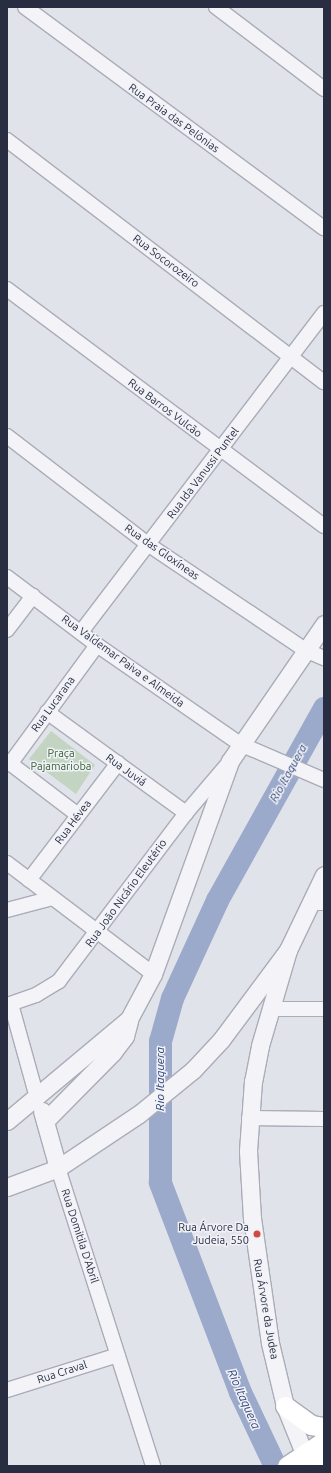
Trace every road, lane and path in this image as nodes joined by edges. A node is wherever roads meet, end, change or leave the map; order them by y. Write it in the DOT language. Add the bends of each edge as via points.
graph roads {
  1 [pos="25,7"];
  2 [pos="216,7"];
  3 [pos="324,89"];
  4 [pos="7,140"];
  5 [pos="324,228"];
  6 [pos="7,289"];
  7 [pos="324,313"];
  8 [pos="291,356"];
  9 [pos="324,382"];
  10 [pos="7,436"];
  11 [pos="220,449"];
  12 [pos="324,526"];
  13 [pos="149,545"];
  14 [pos="7,577"];
  15 [pos="33,596"];
  16 [pos="324,624"];
  17 [pos="7,630"];
  18 [pos="81,632"];
  19 [pos="97,644"];
  20 [pos="305,650"];
  21 [pos="324,658"];
  22 [pos="47,712"];
  23 [pos="240,744"];
  24 [pos="230,761"];
  25 [pos="9,762"];
  26 [pos="118,763"];
  27 [pos="324,780"];
  28 [pos="186,813"];
  29 [pos="78,815"];
  30 [pos="7,863"];
  31 [pos="324,875"];
  32 [pos="30,880"];
  33 [pos="52,898"];
  34 [pos="318,904"];
  35 [pos="7,910"];
  36 [pos="98,932"];
  37 [pos="288,950"];
  38 [pos="153,974"];
  39 [pos="9,1005"];
  40 [pos="271,1009"];
  41 [pos="324,1009"];
  42 [pos="129,1019"];
  43 [pos="37,1098"];
  44 [pos="249,1118"];
  45 [pos="324,1119"];
  46 [pos="7,1121"];
  47 [pos="45,1121"];
  48 [pos="58,1168"];
  49 [pos="7,1187"];
  50 [pos="118,1355"];
  51 [pos="7,1390"];
  52 [pos="285,1406"];
  53 [pos="324,1427"];
  54 [pos="324,1441"];
  55 [pos="324,1461"];
  56 [pos="300,1463"];
  57 [pos="150,1465"];
  1 -- 5 [label="street, Rua Praia das Pelônias"];
  2 -- 3 [label="street"];
  4 -- 8 [label="street, Rua Socorozeiro"];
  6 -- 11 [label="street, Rua Barros Vulcão"];
  7 -- 8 [label="street, Rua Ida Vanussi Puntel"];
  8 -- 9 [label="street, Rua Socorozeiro"];
  8 -- 11 [label="street, Rua Ida Vanussi Puntel"];
  10 -- 13 [label="street, Rua das Gloxíneas"];
  11 -- 12 [label="street, Rua Barros Vulcão"];
  11 -- 13 [label="street, Rua Ida Vanussi Puntel"];
  13 -- 18 [label="street, Rua Ida Vanussi Puntel"];
  13 -- 20 [label="street, Rua das Gloxíneas"];
  14 -- 15 [label="street, Rua Valdemar Paiva e Almeida"];
  15 -- 17 [label="street"];
  15 -- 18 [label="street, Rua Valdemar Paiva e Almeida"];
  16 -- 20 [label="street"];
  18 -- 19 [label="street, Rua Valdemar Paiva e Almeida"];
  19 -- 22 [label="street, Rua Lucarana"];
  19 -- 23 [label="street, Rua Valdemar Paiva e Almeida"];
  20 -- 21 [label="street, Rua das Gloxíneas"];
  20 -- 23 [label="street"];
  22 -- 25 [label="street, Rua Lucarana"];
  22 -- 26 [label="street, Rua Juviá"];
  23 -- 24 [label="street"];
  23 -- 27 [label="street, Rua Valdemar Paiva e Almeida"];
  24 -- 28 [label="street, Rua João Nicário Eleutério"];
  24 -- 38 [label="street"];
  25 -- 29 [label="street"];
  26 -- 28 [label="street, Rua Juviá"];
  26 -- 29 [label="street, Rua Hévea"];
  28 -- 36 [label="street, Rua João Nicário Eleutério"];
  29 -- 32 [label="street, Rua Hévea"];
  30 -- 32 [label="street"];
  31 -- 34 [label="street"];
  32 -- 33 [label="street"];
  33 -- 35 [label="street"];
  33 -- 36 [label="street"];
  34 -- 37 [label="street"];
  36 -- 38 [label="street"];
  36 -- 39 [label="street, Rua João Nicário Eleutério" via="59,981"];
  37 -- 40 [label="street, Rua Árvore da Judea"];
  37 -- 48 [label="street" via="221,1040 192,1070 139,1114"];
  38 -- 42 [label="street"];
  39 -- 43 [label="street, Rua Domitila D'Abril"];
  40 -- 41 [label="street"];
  40 -- 44 [label="street, Rua Árvore da Judea" via="259,1053"];
  42 -- 43 [label="street"];
  42 -- 47 [label="street" via="125,1036 113,1052"];
  43 -- 46 [label="street"];
  43 -- 47 [label="street, Rua Domitila D'Abril"];
  44 -- 45 [label="street"];
  44 -- 52 [label="street, Rua Árvore da Judea" via="249,1182 259,1274 270,1343"];
  47 -- 48 [label="street, Rua Domitila D'Abril"];
  48 -- 49 [label="street"];
  48 -- 50 [label="street, Rua Domitila D'Abril"];
  50 -- 51 [label="street, Rua Craval"];
  50 -- 57 [label="street, Rua Domitila D'Abril"];
  52 -- 53 [label="main road" via="311,1425"];
  52 -- 56 [label="street, Rua Árvore da Judea"];
  54 -- 56 [label="main road"];
  55 -- 56 [label="main road"];
}
